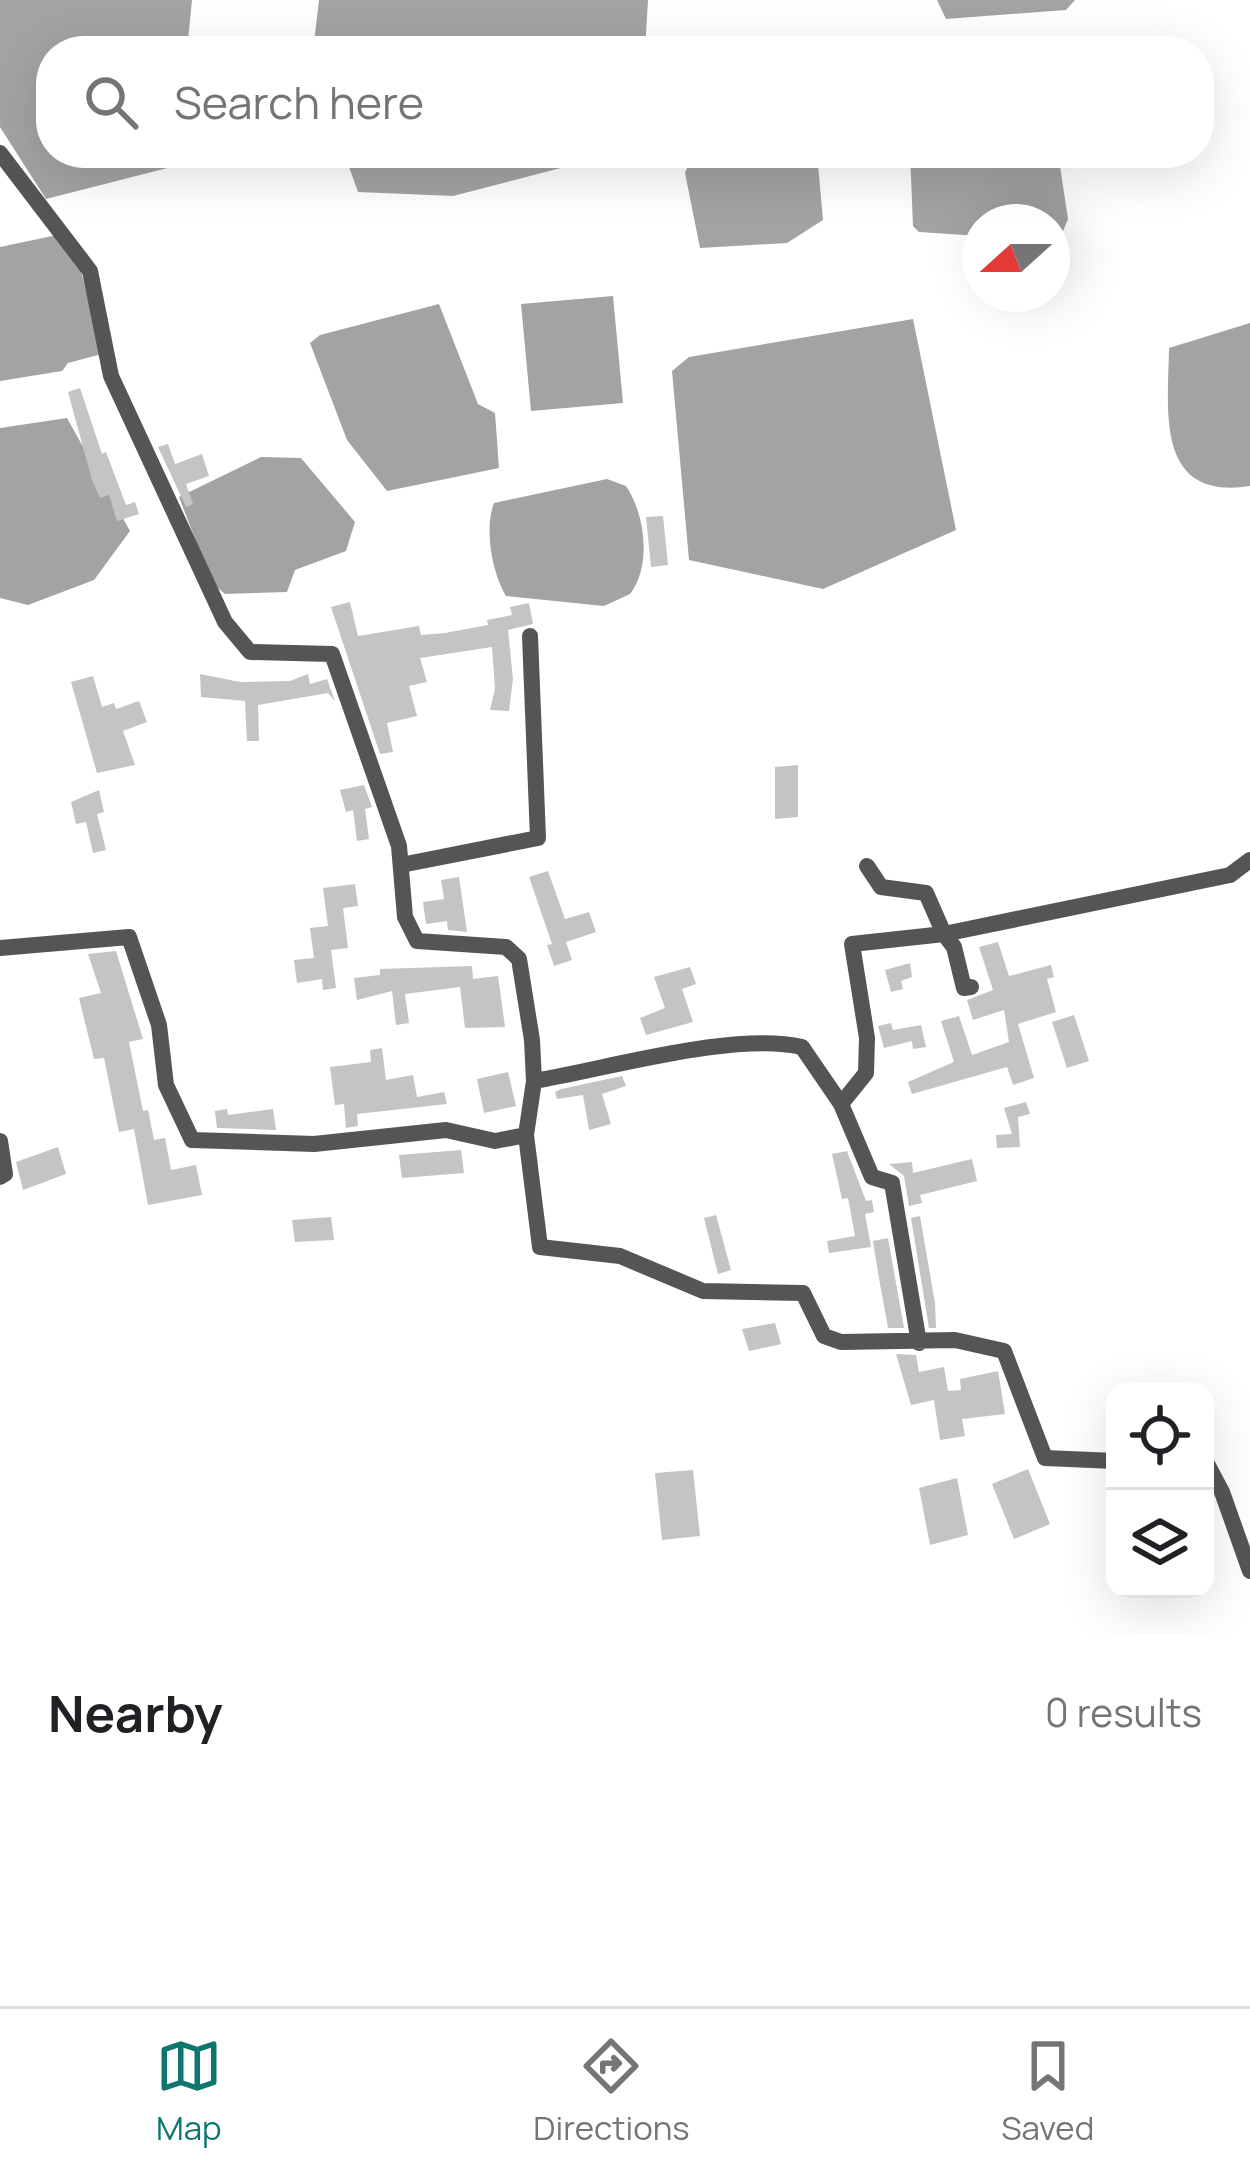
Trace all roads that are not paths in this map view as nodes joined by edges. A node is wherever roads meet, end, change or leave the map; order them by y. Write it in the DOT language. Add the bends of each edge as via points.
graph roads {
  1 [pos="0,153"];
  2 [pos="530,636"];
  3 [pos="1250,860"];
  4 [pos="400,865"];
  5 [pos="867,866"];
  6 [pos="944,934"];
  7 [pos="0,948"];
  8 [pos="971,987"];
  9 [pos="535,1081"];
  10 [pos="841,1103"];
  11 [pos="526,1135"];
  12 [pos="0,1141"];
  13 [pos="0,1177"];
  14 [pos="919,1343"];
  15 [pos="1106,1461"];
  16 [pos="1214,1482"];
  17 [pos="1250,1571"];
  1 -- 4 [label="street" via="90,271 111,376 225,622 250,652 332,654 373,761"];
  2 -- 4 [label="street" via="538,838"];
  3 -- 6 [label="street" via="1230,875"];
  4 -- 9 [label="street" via="405,917 417,940 506,947 519,959"];
  5 -- 6 [label="street" via="881,887 926,892"];
  6 -- 8 [label="street" via="964,988"];
  6 -- 10 [label="street" via="851,944 866,1073"];
  7 -- 11 [label="street" via="129,937 159,1025 166,1085 192,1141 314,1144 446,1130 495,1142"];
  9 -- 10 [label="street" via="780,1042 802,1047"];
  9 -- 11 [label="street"];
  10 -- 14 [label="street" via="872,1177 892,1183 899,1201"];
  11 -- 14 [label="street" via="540,1247 620,1256 703,1291 803,1293 824,1336"];
  12 -- 13 [label="street"];
  14 -- 15 [label="street" via="955,1340 1004,1351 1045,1458"];
  16 -- 17 [label="street"];
}
